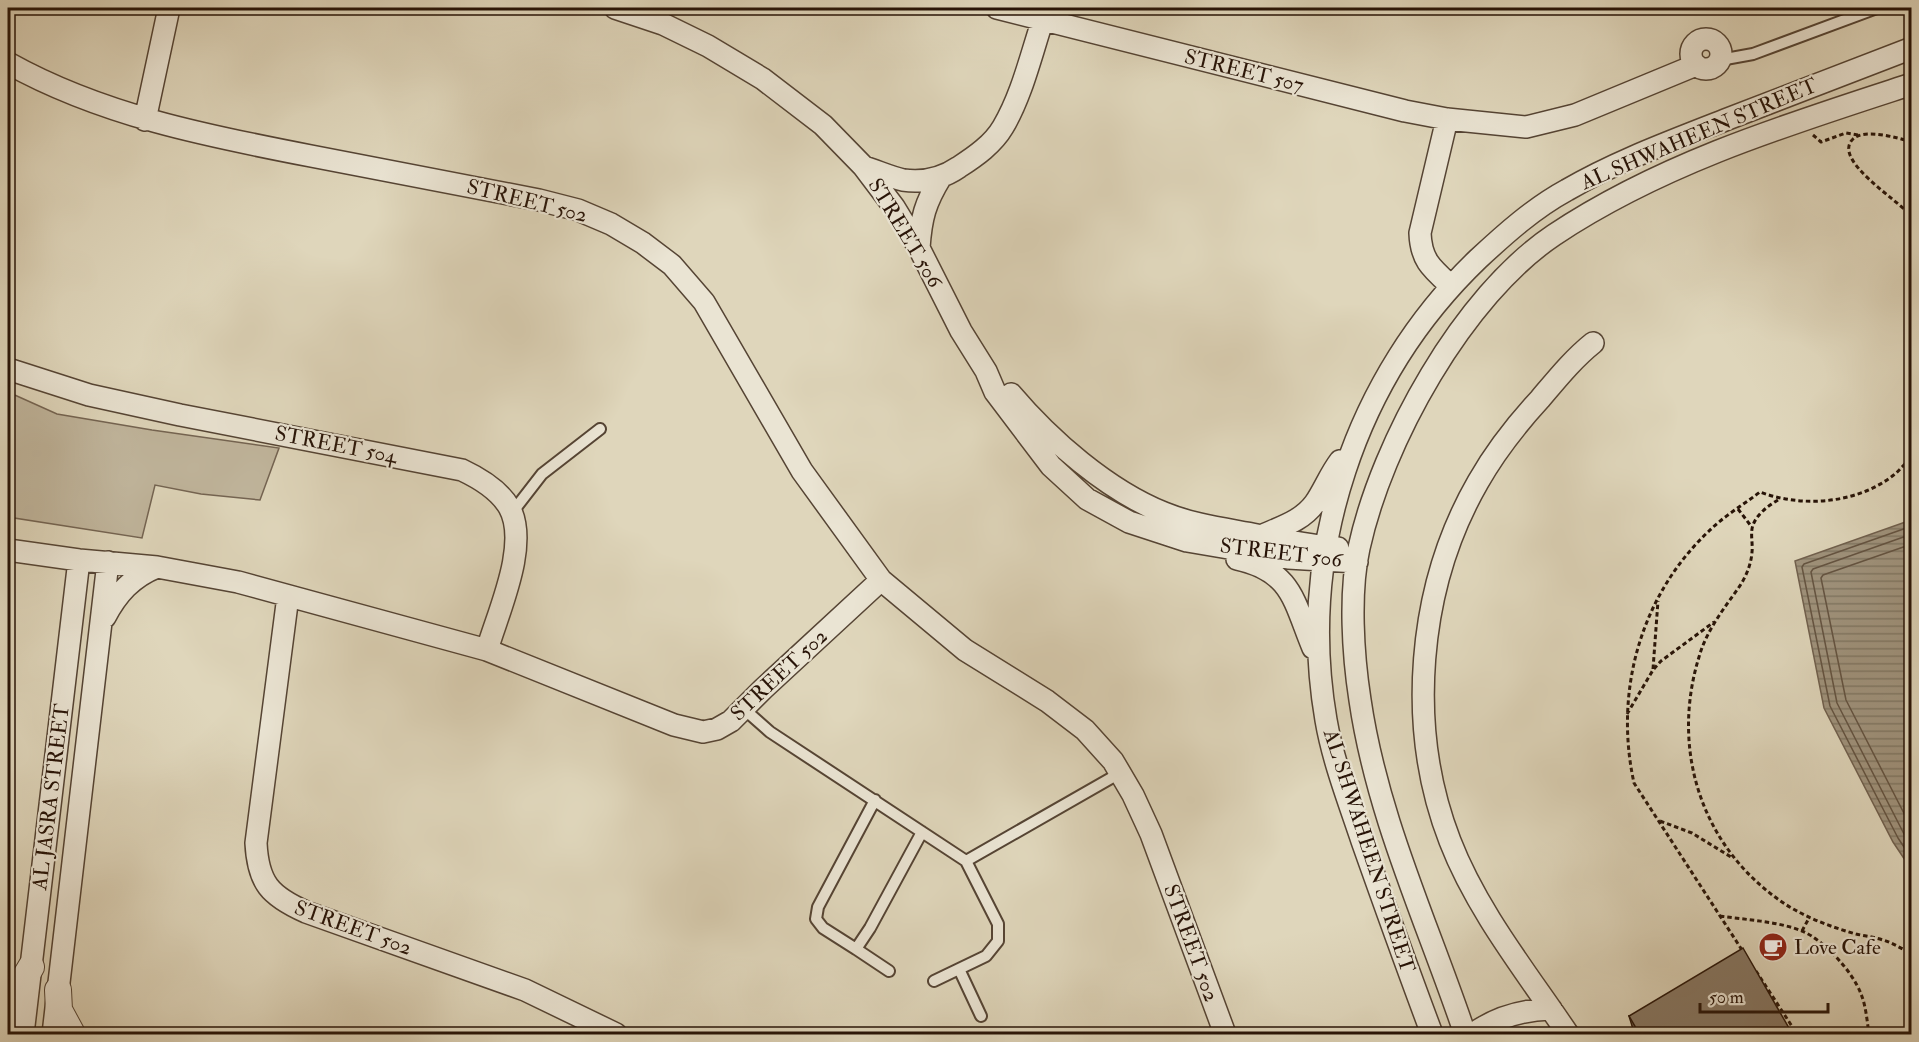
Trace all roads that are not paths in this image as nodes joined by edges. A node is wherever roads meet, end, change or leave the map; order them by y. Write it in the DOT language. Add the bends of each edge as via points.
graph roads {
  1 [pos="168,8"];
  2 [pos="615,8"];
  3 [pos="997,8"];
  4 [pos="1877,8"];
  5 [pos="1043,19"];
  6 [pos="1911,48"];
  7 [pos="1720,60"];
  8 [pos="8,63"];
  9 [pos="1911,84"];
  10 [pos="1447,119"];
  11 [pos="145,120"];
  12 [pos="863,166"];
  13 [pos="941,177"];
  14 [pos="919,248"];
  15 [pos="1451,286"];
  16 [pos="1593,343"];
  17 [pos="8,369"];
  18 [pos="986,371"];
  19 [pos="600,429"];
  20 [pos="1352,448"];
  21 [pos="511,515"];
  22 [pos="1261,536"];
  23 [pos="1204,544"];
  24 [pos="8,550"];
  25 [pos="1325,554"];
  26 [pos="1358,556"];
  27 [pos="79,560"];
  28 [pos="108,562"];
  29 [pos="157,567"];
  30 [pos="880,580"];
  31 [pos="288,596"];
  32 [pos="102,622"];
  33 [pos="487,650"];
  34 [pos="1319,657"];
  35 [pos="744,709"];
  36 [pos="1120,773"];
  37 [pos="875,800"];
  38 [pos="922,832"];
  39 [pos="966,861"];
  40 [pos="856,949"];
  41 [pos="31,967"];
  42 [pos="959,969"];
  43 [pos="889,971"];
  44 [pos="934,981"];
  45 [pos="58,990"];
  46 [pos="8,1006"];
  47 [pos="1551,1009"];
  48 [pos="981,1016"];
  49 [pos="23,1035"];
  50 [pos="53,1035"];
  51 [pos="72,1035"];
  52 [pos="616,1035"];
  53 [pos="1225,1035"];
  54 [pos="1432,1035"];
  55 [pos="1465,1035"];
  56 [pos="1473,1035"];
  57 [pos="1568,1035"];
  1 -- 11 [label="street"];
  2 -- 12 [label="street, STREET 506" via="663,24 763,79 823,125"];
  3 -- 5 [label="street, STREET 507"];
  4 -- 7 [label="lane" via="1753,54"];
  5 -- 10 [label="street, STREET 507"];
  5 -- 13 [label="street" via="1003,128 974,157"];
  6 -- 15 [label="street, AL SHWAHEEN STREET" via="1610,167 1530,213"];
  7 -- 10 [label="street, STREET 507" via="1721,50 1716,42 1698,41 1692,48 1696,65 1575,115 1526,127"];
  8 -- 11 [label="street, STREET 502" via="38,80"];
  9 -- 26 [label="street, AL SHWAHEEN STREET" via="1798,121 1677,168 1610,201 1552,236 1522,261 1487,297 1418,397 1395,440 1370,508"];
  10 -- 15 [label="street" via="1420,247 1426,261"];
  11 -- 30 [label="street, STREET 502" via="222,139 539,200 578,210 643,243 672,265 704,302 802,471"];
  12 -- 13 [label="street" via="903,180"];
  12 -- 14 [label="street, STREET 506"];
  13 -- 14 [label="street" via="926,203"];
  14 -- 18 [label="street, STREET 506"];
  15 -- 20 [label="street, AL SHWAHEEN STREET" via="1387,375"];
  16 -- 47 [label="street" via="1527,413 1477,482 1441,570 1424,667 1423,712 1429,760 1450,841 1482,905"];
  17 -- 21 [label="street, STREET 504" via="89,395 180,416 462,470 478,477 495,492"];
  18 -- 22 [label="street, STREET 506" via="1055,440 1120,489 1188,522"];
  18 -- 23 [label="street, STREET 506" via="995,392 1034,445 1087,499 1148,530"];
  19 -- 21 [label="lane" via="542,474"];
  20 -- 22 [label="street" via="1306,513"];
  20 -- 25 [label="street, AL SHWAHEEN STREET" via="1333,510"];
  21 -- 33 [label="street, STREET 504" via="516,539 514,563"];
  22 -- 25 [label="street, STREET 506"];
  23 -- 25 [label="street, STREET 506" via="1288,558"];
  23 -- 34 [label="street, STREET 506" via="1260,567 1282,581 1295,600"];
  24 -- 27 [label="street, STREET 502"];
  25 -- 26 [label="street, STREET 506"];
  25 -- 34 [label="street, AL SHWAHEEN STREET" via="1318,609"];
  26 -- 55 [label="street, AL SHWAHEEN STREET" via="1353,607 1367,741 1394,838"];
  27 -- 28 [label="street, STREET 502"];
  27 -- 41 [label="street, AL JASRA STREET"];
  28 -- 29 [label="street, STREET 502"];
  28 -- 32 [label="street, AL JASRA STREET"];
  29 -- 31 [label="street, STREET 502"];
  29 -- 32 [label="street" via="122,589"];
  30 -- 35 [label="street, STREET 502"];
  30 -- 36 [label="street, STREET 502" via="965,651 1047,701 1084,730"];
  31 -- 33 [label="street, STREET 502"];
  31 -- 52 [label="street, STREET 502" via="256,843 262,878 284,902 306,912 525,990"];
  32 -- 45 [label="street, AL JASRA STREET"];
  33 -- 35 [label="street, STREET 502" via="689,730 717,729"];
  34 -- 54 [label="street, AL SHWAHEEN STREET" via="1326,724 1335,757"];
  35 -- 37 [label="lane" via="770,732"];
  36 -- 39 [label="lane"];
  36 -- 53 [label="street, STREET 502" via="1151,834"];
  37 -- 38 [label="lane"];
  37 -- 40 [label="lane" via="818,907 816,919"];
  38 -- 39 [label="lane"];
  38 -- 40 [label="lane"];
  39 -- 42 [label="lane" via="999,933 998,941 986,956"];
  40 -- 43 [label="lane"];
  41 -- 46 [label="street"];
  41 -- 49 [label="street, AL JASRA STREET"];
  42 -- 44 [label="lane"];
  42 -- 48 [label="lane"];
  45 -- 50 [label="street, AL JASRA STREET"];
  45 -- 51 [label="street" via="59,1010"];
  47 -- 56 [label="street" via="1518,1012"];
  47 -- 57 [label="street"];
}
